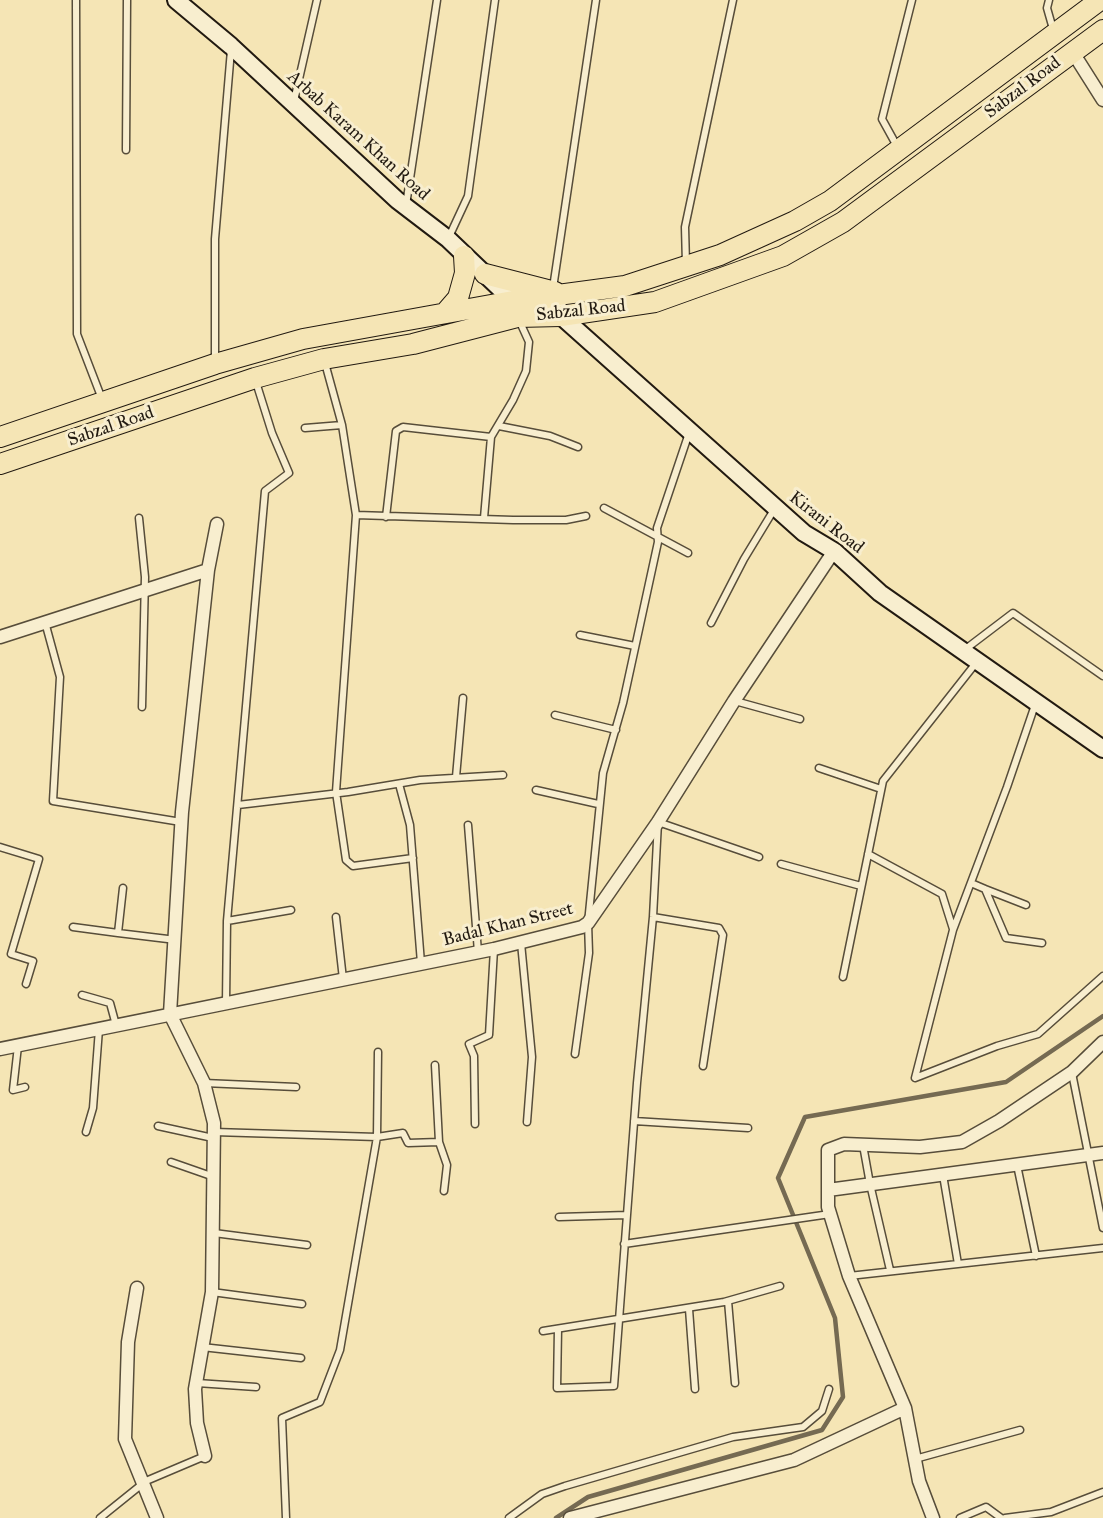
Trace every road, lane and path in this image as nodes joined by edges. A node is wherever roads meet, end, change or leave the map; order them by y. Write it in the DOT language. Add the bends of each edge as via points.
graph roads {
  1 [pos="76,0"];
  2 [pos="127,0"];
  3 [pos="176,0"];
  4 [pos="317,0"];
  5 [pos="437,0"];
  6 [pos="495,0"];
  7 [pos="596,0"];
  8 [pos="733,0"];
  9 [pos="912,0"];
  10 [pos="1049,0"];
  11 [pos="1100,0"];
  12 [pos="1103,30"];
  13 [pos="1054,33"];
  14 [pos="231,46"];
  15 [pos="1072,51"];
  16 [pos="1103,100"];
  17 [pos="293,105"];
  18 [pos="898,149"];
  19 [pos="126,150"];
  20 [pos="406,208"];
  21 [pos="448,239"];
  22 [pos="464,256"];
  23 [pos="686,267"];
  24 [pos="485,274"];
  25 [pos="557,294"];
  26 [pos="515,309"];
  27 [pos="445,313"];
  28 [pos="561,316"];
  29 [pos="324,359"];
  30 [pos="215,364"];
  31 [pos="255,378"];
  32 [pos="103,403"];
  33 [pos="342,425"];
  34 [pos="499,426"];
  35 [pos="305,428"];
  36 [pos="689,432"];
  37 [pos="0,437"];
  38 [pos="491,437"];
  39 [pos="578,447"];
  40 [pos="0,464"];
  41 [pos="775,507"];
  42 [pos="604,508"];
  43 [pos="356,515"];
  44 [pos="586,516"];
  45 [pos="386,517"];
  46 [pos="139,518"];
  47 [pos="484,518"];
  48 [pos="218,524"];
  49 [pos="657,536"];
  50 [pos="834,551"];
  51 [pos="688,553"];
  52 [pos="208,570"];
  53 [pos="143,591"];
  54 [pos="45,622"];
  55 [pos="711,622"];
  56 [pos="580,635"];
  57 [pos="0,637"];
  58 [pos="635,646"];
  59 [pos="963,651"];
  60 [pos="978,661"];
  61 [pos="1103,676"];
  62 [pos="463,698"];
  63 [pos="734,701"];
  64 [pos="1036,702"];
  65 [pos="142,707"];
  66 [pos="555,716"];
  67 [pos="801,719"];
  68 [pos="616,730"];
  69 [pos="1103,749"];
  70 [pos="819,768"];
  71 [pos="503,776"];
  72 [pos="456,777"];
  73 [pos="399,784"];
  74 [pos="881,789"];
  75 [pos="536,790"];
  76 [pos="336,792"];
  77 [pos="598,804"];
  78 [pos="238,805"];
  79 [pos="182,822"];
  80 [pos="658,822"];
  81 [pos="468,825"];
  82 [pos="0,847"];
  83 [pos="868,854"];
  84 [pos="759,857"];
  85 [pos="412,858"];
  86 [pos="781,864"];
  87 [pos="971,883"];
  88 [pos="861,886"];
  89 [pos="123,888"];
  90 [pos="985,889"];
  91 [pos="1026,905"];
  92 [pos="291,910"];
  93 [pos="336,917"];
  94 [pos="653,917"];
  95 [pos="227,921"];
  96 [pos="588,923"];
  97 [pos="73,927"];
  98 [pos="953,930"];
  99 [pos="118,933"];
  100 [pos="176,940"];
  101 [pos="521,943"];
  102 [pos="1042,943"];
  103 [pos="494,949"];
  104 [pos="478,952"];
  105 [pos="422,963"];
  106 [pos="843,976"];
  107 [pos="1103,976"];
  108 [pos="343,979"];
  109 [pos="26,984"];
  110 [pos="82,995"];
  111 [pos="226,1003"];
  112 [pos="170,1014"];
  113 [pos="116,1025"];
  114 [pos="99,1029"];
  115 [pos="1103,1042"];
  116 [pos="18,1045"];
  117 [pos="0,1049"];
  118 [pos="378,1052"];
  119 [pos="575,1054"];
  120 [pos="435,1065"];
  121 [pos="703,1066"];
  122 [pos="1072,1072"];
  123 [pos="204,1083"];
  124 [pos="296,1087"];
  125 [pos="25,1088"];
  126 [pos="634,1121"];
  127 [pos="527,1122"];
  128 [pos="475,1124"];
  129 [pos="158,1126"];
  130 [pos="747,1128"];
  131 [pos="87,1132"];
  132 [pos="214,1135"];
  133 [pos="377,1137"];
  134 [pos="439,1142"];
  135 [pos="863,1145"];
  136 [pos="1103,1153"];
  137 [pos="1089,1155"];
  138 [pos="171,1162"];
  139 [pos="1017,1166"];
  140 [pos="943,1175"];
  141 [pos="214,1177"];
  142 [pos="870,1184"];
  143 [pos="828,1190"];
  144 [pos="444,1191"];
  145 [pos="627,1215"];
  146 [pos="824,1215"];
  147 [pos="559,1217"];
  148 [pos="1103,1228"];
  149 [pos="214,1233"];
  150 [pos="624,1244"];
  151 [pos="307,1245"];
  152 [pos="1103,1248"];
  153 [pos="1035,1256"];
  154 [pos="958,1263"];
  155 [pos="890,1270"];
  156 [pos="849,1276"];
  157 [pos="780,1286"];
  158 [pos="137,1288"];
  159 [pos="212,1292"];
  160 [pos="728,1301"];
  161 [pos="302,1304"];
  162 [pos="689,1309"];
  163 [pos="618,1321"];
  164 [pos="558,1329"];
  165 [pos="543,1331"];
  166 [pos="202,1347"];
  167 [pos="301,1358"];
  168 [pos="196,1383"];
  169 [pos="735,1383"];
  170 [pos="256,1387"];
  171 [pos="695,1389"];
  172 [pos="829,1389"];
  173 [pos="905,1408"];
  174 [pos="1020,1430"];
  175 [pos="205,1456"];
  176 [pos="915,1459"];
  177 [pos="143,1484"];
  178 [pos="1103,1492"];
  179 [pos="100,1518"];
  180 [pos="157,1518"];
  181 [pos="286,1518"];
  182 [pos="509,1518"];
  183 [pos="570,1518"];
  184 [pos="933,1518"];
  185 [pos="960,1518"];
  186 [pos="1003,1518"];
  1 -- 32 [label="lane" via="77,334"];
  2 -- 19 [label="lane"];
  3 -- 14 [label="main road, Arbab Karam Khan Road"];
  4 -- 17 [label="lane"];
  5 -- 20 [label="lane"];
  6 -- 21 [label="lane" via="468,196"];
  7 -- 25 [label="lane"];
  8 -- 23 [label="lane" via="686,227"];
  9 -- 18 [label="lane" via="882,118"];
  10 -- 13 [label="lane" via="1047,8"];
  11 -- 13 [label="main road, Sabzal Road"];
  12 -- 15 [label="main road, Sabzal Road"];
  13 -- 18 [label="main road, Sabzal Road"];
  14 -- 17 [label="main road, Arbab Karam Khan Road"];
  14 -- 30 [label="lane" via="215,239"];
  15 -- 16 [label="street"];
  15 -- 28 [label="main road, Sabzal Road" via="843,222 783,255 655,302"];
  17 -- 20 [label="main road, Arbab Karam Khan Road"];
  18 -- 23 [label="main road, Sabzal Road" via="830,201 795,221"];
  20 -- 21 [label="main road, Arbab Karam Khan Road"];
  21 -- 22 [label="main road, Arbab Karam Khan Road"];
  22 -- 24 [label="main road, Arbab Karam Khan Road"];
  22 -- 27 [label="main road" via="465,273 458,298"];
  23 -- 25 [label="main road, Sabzal Road" via="625,286"];
  24 -- 25 [label="main road"];
  24 -- 26 [label="main road, Arbab Karam Khan Road"];
  25 -- 26 [label="main road, Sabzal Road"];
  25 -- 28 [label="main road, Kirani Road"];
  26 -- 27 [label="main road, Sabzal Road"];
  26 -- 28 [label="main road, Sabzal Road"];
  26 -- 29 [label="main road, Sabzal Road" via="413,344"];
  26 -- 34 [label="lane" via="529,342 526,371"];
  27 -- 30 [label="main road, Sabzal Road" via="303,339"];
  28 -- 36 [label="main road, Kirani Road"];
  29 -- 31 [label="main road, Sabzal Road"];
  29 -- 33 [label="lane"];
  30 -- 32 [label="main road, Sabzal Road"];
  31 -- 40 [label="main road, Sabzal Road"];
  31 -- 78 [label="lane" via="272,433 289,470 287,476 265,491"];
  32 -- 37 [label="main road, Sabzal Road"];
  33 -- 35 [label="lane"];
  33 -- 43 [label="lane"];
  34 -- 38 [label="lane"];
  34 -- 39 [label="lane" via="550,436"];
  36 -- 41 [label="main road, Kirani Road"];
  36 -- 49 [label="lane"];
  38 -- 45 [label="lane" via="403,427 396,431"];
  38 -- 47 [label="lane"];
  41 -- 50 [label="main road, Kirani Road" via="804,533"];
  41 -- 55 [label="lane"];
  42 -- 49 [label="lane"];
  43 -- 45 [label="lane"];
  43 -- 76 [label="lane"];
  44 -- 47 [label="lane" via="566,520"];
  45 -- 47 [label="lane"];
  46 -- 53 [label="lane"];
  48 -- 52 [label="street"];
  49 -- 51 [label="lane"];
  49 -- 58 [label="lane"];
  50 -- 59 [label="main road, Kirani Road" via="880,594"];
  50 -- 63 [label="street, Badal Khan Street"];
  52 -- 53 [label="street"];
  52 -- 79 [label="street"];
  53 -- 54 [label="street"];
  53 -- 65 [label="lane"];
  54 -- 57 [label="street"];
  54 -- 79 [label="lane" via="60,677 53,801"];
  56 -- 58 [label="lane"];
  58 -- 68 [label="lane"];
  59 -- 60 [label="main road, Kirani Road"];
  59 -- 61 [label="lane" via="1013,613"];
  60 -- 64 [label="main road, Kirani Road"];
  60 -- 74 [label="lane" via="883,781"];
  62 -- 72 [label="lane"];
  63 -- 67 [label="lane"];
  63 -- 80 [label="street, Badal Khan Street"];
  64 -- 69 [label="main road, Kirani Road"];
  64 -- 87 [label="lane"];
  66 -- 68 [label="lane"];
  68 -- 77 [label="lane"];
  70 -- 74 [label="lane"];
  71 -- 72 [label="lane"];
  72 -- 73 [label="lane"];
  73 -- 76 [label="lane"];
  73 -- 85 [label="lane" via="410,825"];
  74 -- 83 [label="lane"];
  75 -- 77 [label="lane"];
  76 -- 78 [label="lane"];
  76 -- 85 [label="lane" via="348,864"];
  77 -- 96 [label="lane"];
  78 -- 95 [label="lane"];
  79 -- 100 [label="street"];
  80 -- 84 [label="lane"];
  80 -- 94 [label="lane"];
  80 -- 96 [label="street, Badal Khan Street"];
  81 -- 104 [label="lane"];
  82 -- 109 [label="lane" via="39,859 11,954 33,961"];
  83 -- 88 [label="lane"];
  83 -- 98 [label="lane" via="942,894"];
  85 -- 105 [label="lane"];
  86 -- 88 [label="lane"];
  87 -- 90 [label="lane"];
  87 -- 98 [label="lane"];
  88 -- 106 [label="lane"];
  89 -- 99 [label="lane"];
  90 -- 91 [label="lane"];
  90 -- 102 [label="lane" via="1006,938"];
  92 -- 95 [label="lane"];
  93 -- 108 [label="lane"];
  94 -- 121 [label="lane" via="722,931"];
  94 -- 126 [label="lane"];
  95 -- 111 [label="lane"];
  96 -- 101 [label="street, Badal Khan Street"];
  96 -- 119 [label="lane" via="589,953"];
  97 -- 99 [label="lane"];
  98 -- 107 [label="lane" via="915,1078 1038,1034"];
  99 -- 100 [label="lane"];
  100 -- 112 [label="street"];
  101 -- 103 [label="street, Badal Khan Street"];
  101 -- 127 [label="lane" via="532,1057"];
  103 -- 104 [label="street, Badal Khan Street"];
  103 -- 128 [label="lane" via="489,1035 469,1044 474,1056"];
  104 -- 105 [label="street, Badal Khan Street"];
  105 -- 108 [label="street, Badal Khan Street"];
  108 -- 111 [label="street, Badal Khan Street"];
  110 -- 113 [label="lane" via="110,1002"];
  111 -- 112 [label="street, Badal Khan Street"];
  112 -- 113 [label="street, Badal Khan Street"];
  112 -- 123 [label="street"];
  113 -- 114 [label="street, Badal Khan Street"];
  114 -- 116 [label="street, Badal Khan Street"];
  114 -- 131 [label="lane" via="93,1107"];
  115 -- 122 [label="street"];
  116 -- 117 [label="street, Badal Khan Street"];
  116 -- 125 [label="lane" via="13,1090"];
  118 -- 133 [label="lane"];
  120 -- 134 [label="lane"];
  122 -- 135 [label="street" via="962,1142 920,1147"];
  122 -- 137 [label="lane"];
  123 -- 124 [label="lane"];
  123 -- 132 [label="street"];
  126 -- 130 [label="lane"];
  126 -- 145 [label="lane"];
  129 -- 132 [label="lane"];
  132 -- 133 [label="lane"];
  132 -- 141 [label="street"];
  133 -- 134 [label="lane" via="403,1133 408,1143"];
  133 -- 181 [label="lane" via="340,1350 320,1402 282,1418"];
  134 -- 144 [label="lane" via="447,1165"];
  135 -- 142 [label="lane"];
  135 -- 143 [label="street" via="844,1144 828,1150"];
  136 -- 137 [label="street"];
  137 -- 139 [label="street"];
  137 -- 148 [label="lane"];
  138 -- 141 [label="lane"];
  139 -- 140 [label="street"];
  139 -- 153 [label="lane"];
  140 -- 142 [label="street"];
  140 -- 154 [label="lane"];
  141 -- 149 [label="street"];
  142 -- 143 [label="street"];
  142 -- 155 [label="lane"];
  143 -- 146 [label="street"];
  145 -- 147 [label="lane"];
  145 -- 150 [label="lane"];
  146 -- 150 [label="lane"];
  146 -- 156 [label="street"];
  149 -- 151 [label="lane"];
  149 -- 159 [label="street"];
  150 -- 163 [label="lane"];
  152 -- 153 [label="lane"];
  153 -- 154 [label="lane"];
  154 -- 155 [label="lane"];
  155 -- 156 [label="lane"];
  156 -- 173 [label="street"];
  157 -- 160 [label="lane"];
  158 -- 177 [label="street" via="128,1342 125,1439"];
  159 -- 161 [label="lane"];
  159 -- 166 [label="street"];
  160 -- 162 [label="lane"];
  160 -- 169 [label="lane"];
  162 -- 163 [label="lane"];
  162 -- 171 [label="lane"];
  163 -- 164 [label="lane"];
  163 -- 164 [label="lane" via="614,1386 557,1388"];
  164 -- 165 [label="lane"];
  166 -- 167 [label="lane"];
  166 -- 168 [label="street"];
  168 -- 170 [label="lane"];
  168 -- 175 [label="street" via="197,1423"];
  172 -- 182 [label="lane" via="822,1412 803,1427 733,1437 565,1486 542,1494"];
  173 -- 176 [label="street"];
  173 -- 183 [label="street" via="794,1460"];
  174 -- 176 [label="lane"];
  175 -- 177 [label="lane"];
  176 -- 184 [label="street"];
  177 -- 179 [label="lane"];
  177 -- 180 [label="street"];
  178 -- 186 [label="lane" via="1051,1512"];
  185 -- 186 [label="lane" via="986,1507"];
}
